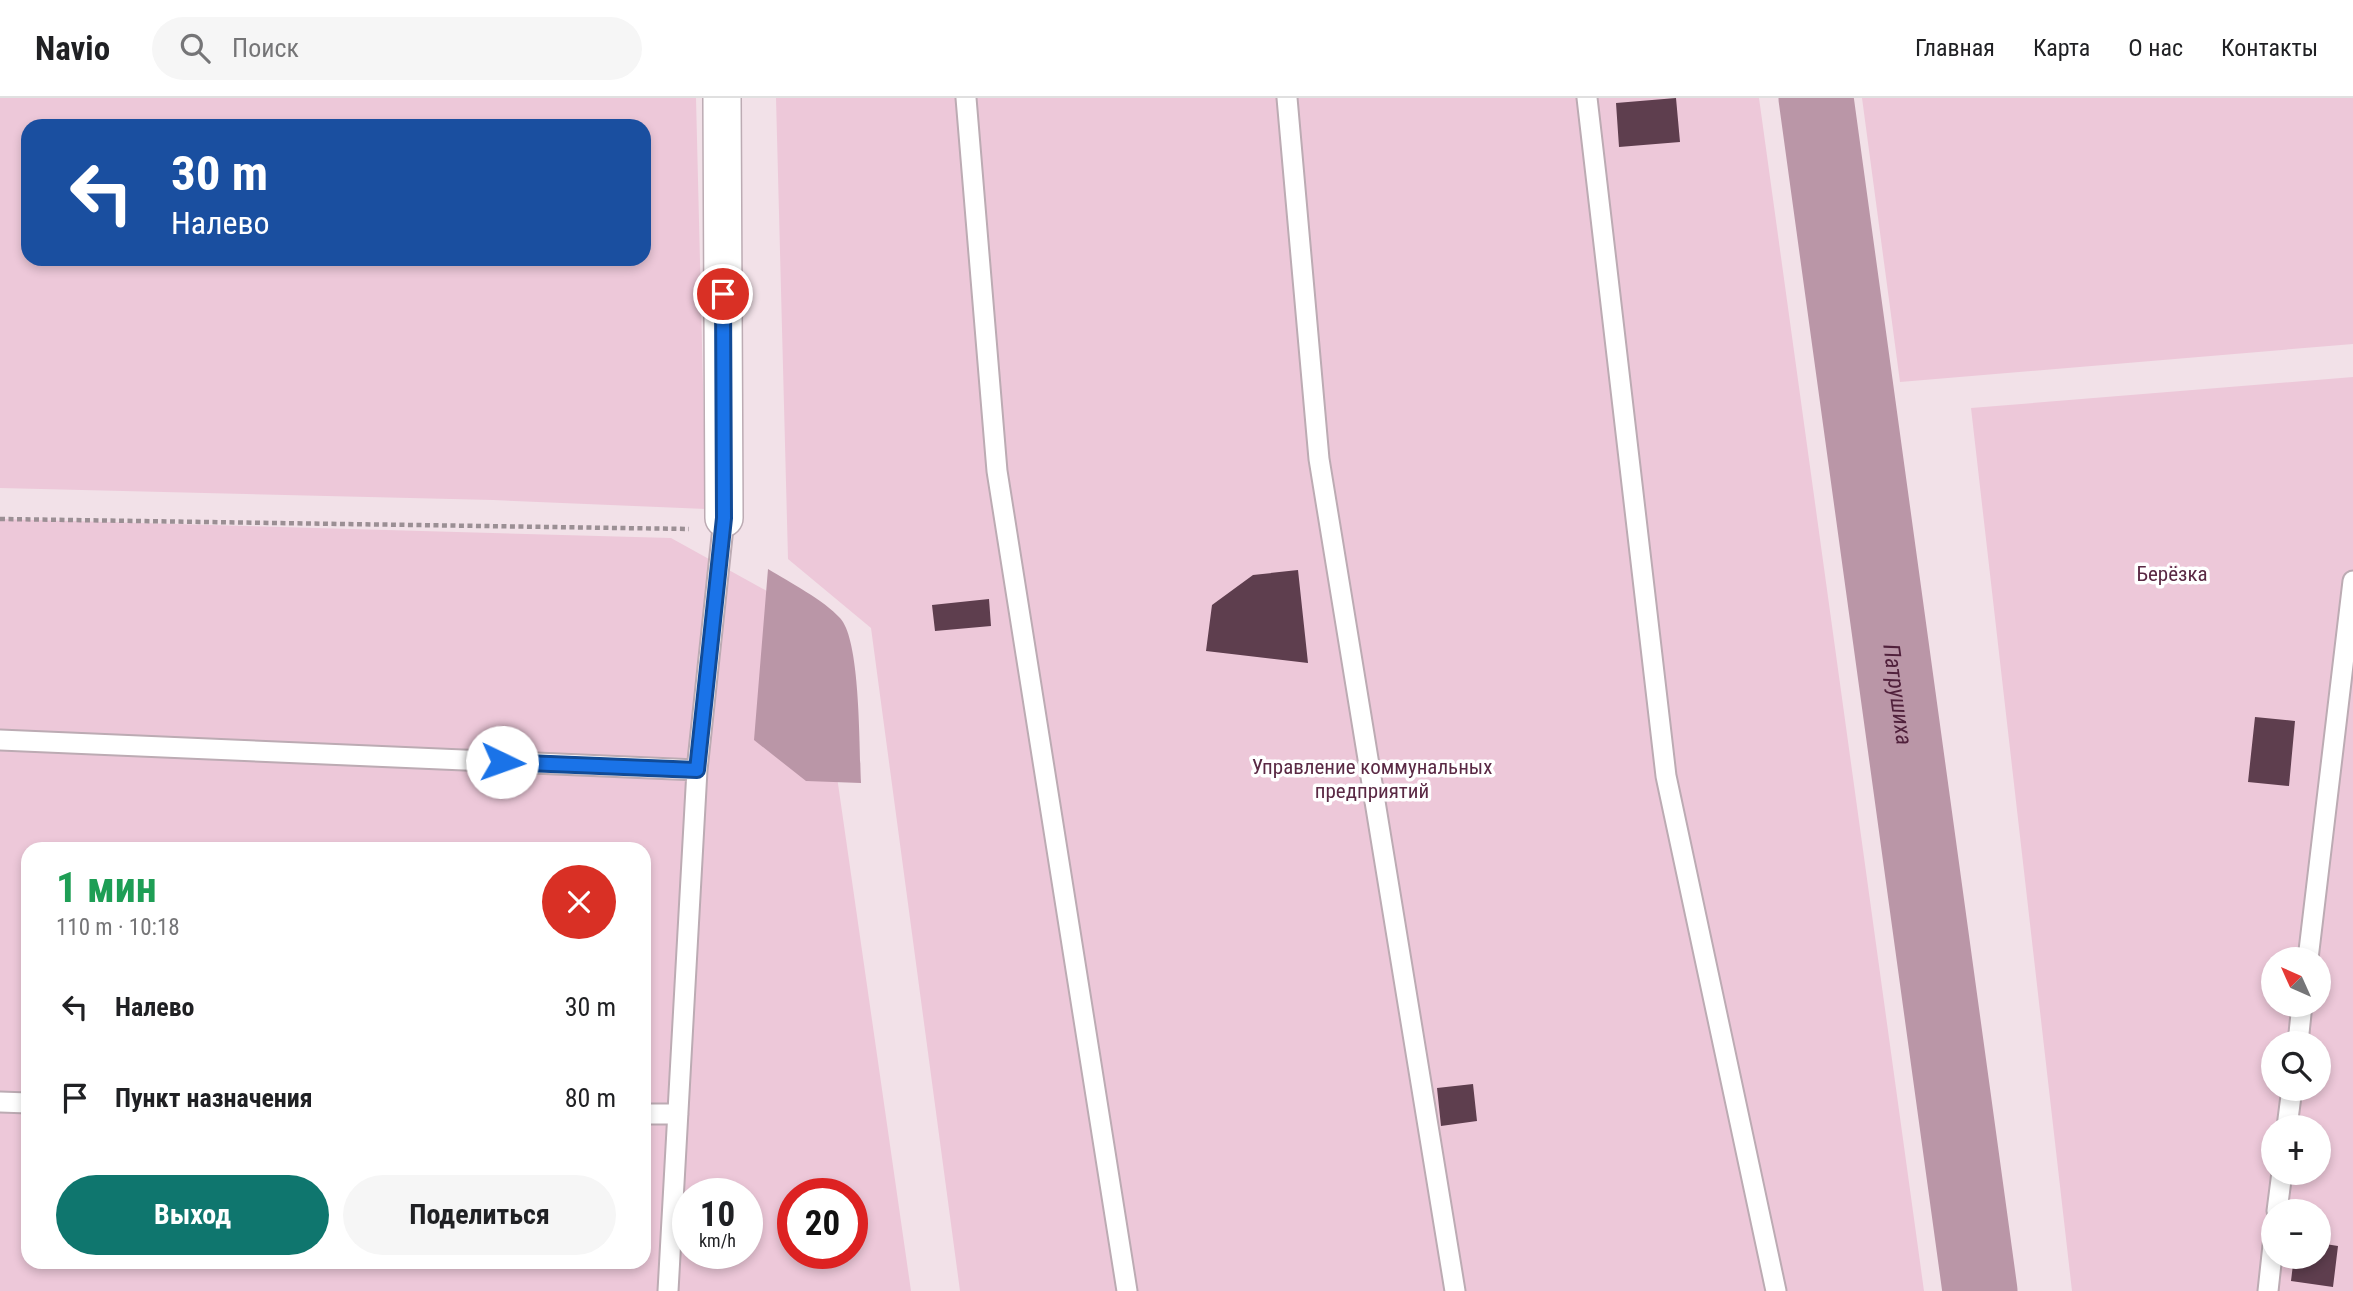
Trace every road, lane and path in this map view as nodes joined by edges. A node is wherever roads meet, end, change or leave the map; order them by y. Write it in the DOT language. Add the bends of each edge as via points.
graph roads {
  1 [pos="722,98"];
  2 [pos="966,98"];
  3 [pos="1287,98"];
  4 [pos="1587,98"];
  5 [pos="724,518"];
  6 [pos="0,519"];
  7 [pos="2353,580"];
  8 [pos="0,740"];
  9 [pos="697,770"];
  10 [pos="2309,947"];
  11 [pos="0,1102"];
  12 [pos="21,1103"];
  13 [pos="651,1114"];
  14 [pos="678,1114"];
  15 [pos="2270,1269"];
  16 [pos="668,1291"];
  17 [pos="1127,1291"];
  18 [pos="1455,1291"];
  19 [pos="1776,1291"];
  20 [pos="2268,1291"];
  1 -- 5 [label="street"];
  2 -- 17 [label="lane" via="997,471"];
  3 -- 18 [label="lane" via="1319,459"];
  4 -- 19 [label="lane" via="1667,776"];
  5 -- 6 [label="path" via="703,529"];
  5 -- 9 [label="lane"];
  7 -- 10 [label="lane"];
  8 -- 9 [label="lane"];
  9 -- 14 [label="lane"];
  11 -- 12 [label="lane"];
  13 -- 14 [label="lane"];
  14 -- 16 [label="lane"];
  15 -- 20 [label="lane"];
}
